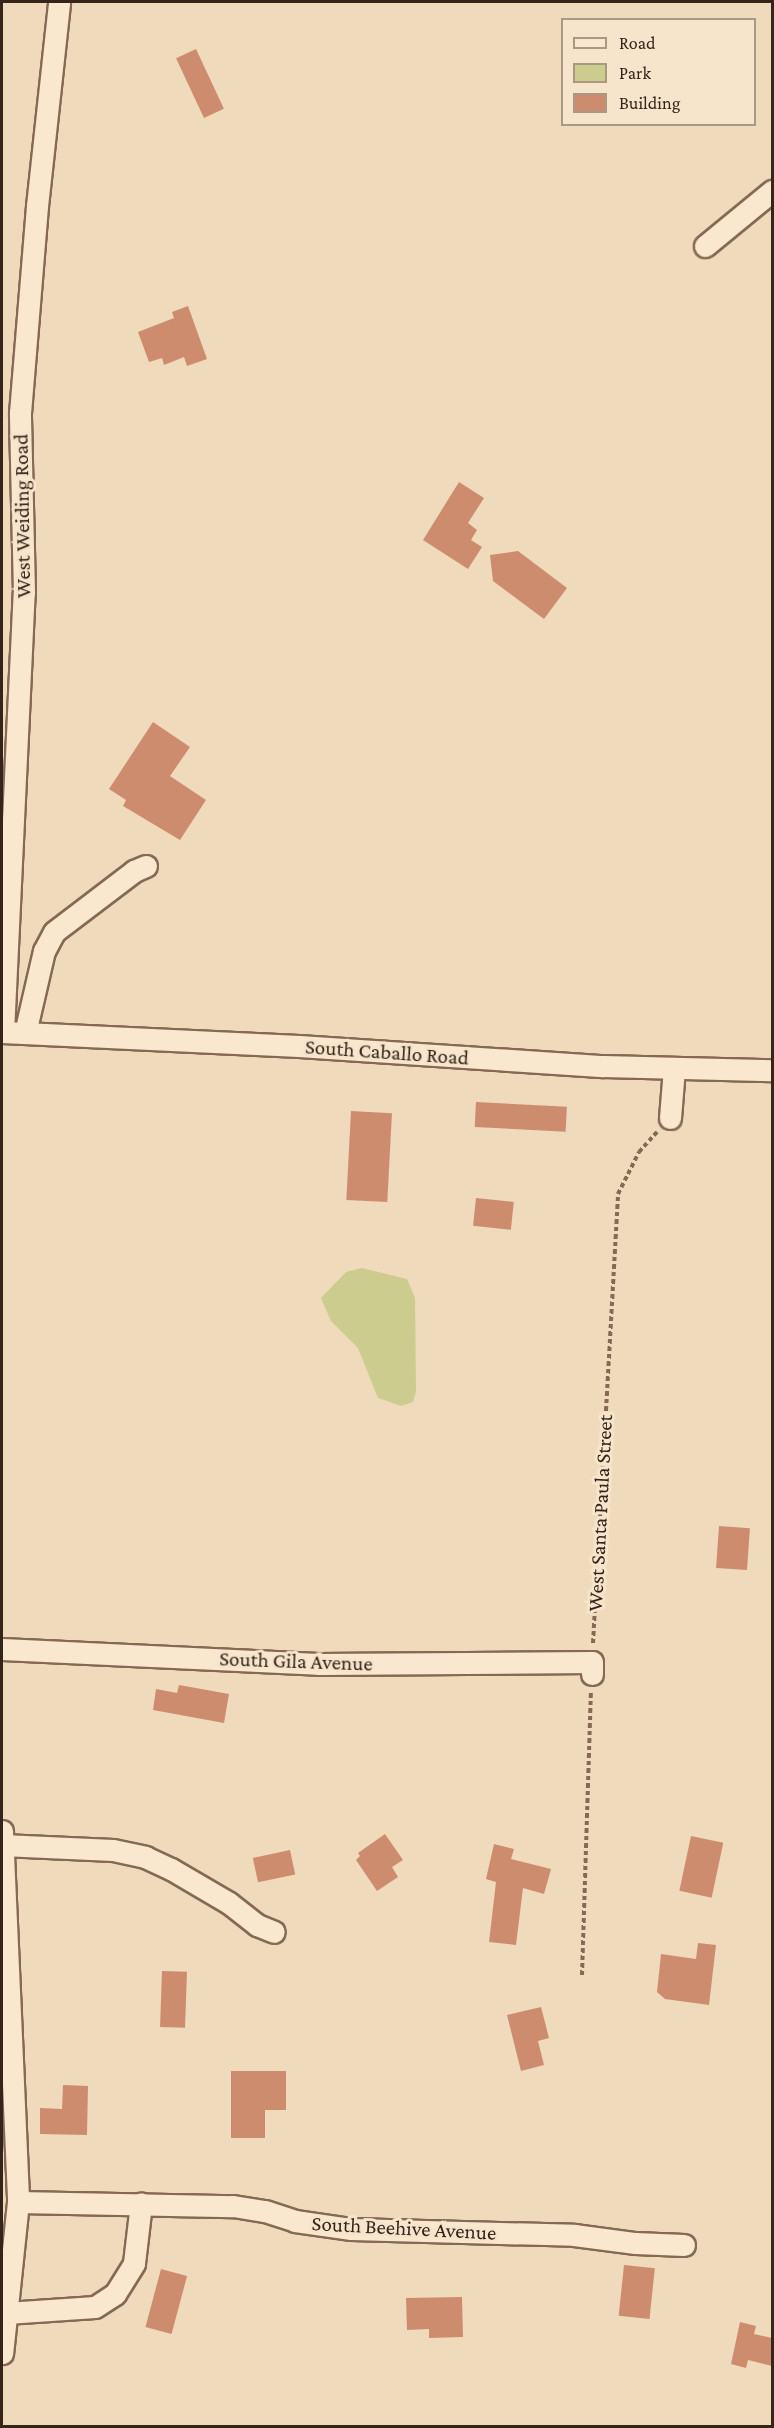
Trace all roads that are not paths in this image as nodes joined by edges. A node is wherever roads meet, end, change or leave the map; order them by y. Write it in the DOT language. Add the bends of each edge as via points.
graph roads {
  1 [pos="59,2"];
  2 [pos="772,191"];
  3 [pos="705,246"];
  4 [pos="146,866"];
  5 [pos="2,1032"];
  6 [pos="25,1033"];
  7 [pos="674,1068"];
  8 [pos="772,1070"];
  9 [pos="670,1118"];
  10 [pos="2,1649"];
  11 [pos="592,1668"];
  12 [pos="2,1831"];
  13 [pos="2,1845"];
  14 [pos="274,1932"];
  15 [pos="141,2203"];
  16 [pos="12,2213"];
  17 [pos="684,2245"];
  18 [pos="6,2279"];
  19 [pos="6,2313"];
  20 [pos="2,2353"];
  1 -- 5 [label="street, West Weiding Road" via="36,206 20,413 24,593"];
  2 -- 3 [label="street"];
  4 -- 6 [label="street" via="54,932 44,951"];
  5 -- 6 [label="street, South Caballo Road"];
  6 -- 7 [label="street, South Caballo Road"];
  7 -- 8 [label="street, South Caballo Road"];
  7 -- 9 [label="street"];
  10 -- 11 [label="street, South Gila Avenue" via="318,1664"];
  12 -- 13 [label="street"];
  13 -- 14 [label="street" via="113,1850 145,1857"];
  13 -- 16 [label="street"];
  15 -- 16 [label="street, South Beehive Avenue"];
  15 -- 17 [label="street, South Beehive Avenue" via="233,2206 351,2229 574,2235"];
  15 -- 19 [label="street" via="134,2264 116,2294 95,2307"];
  16 -- 18 [label="street"];
  18 -- 19 [label="street"];
  19 -- 20 [label="street"];
}
